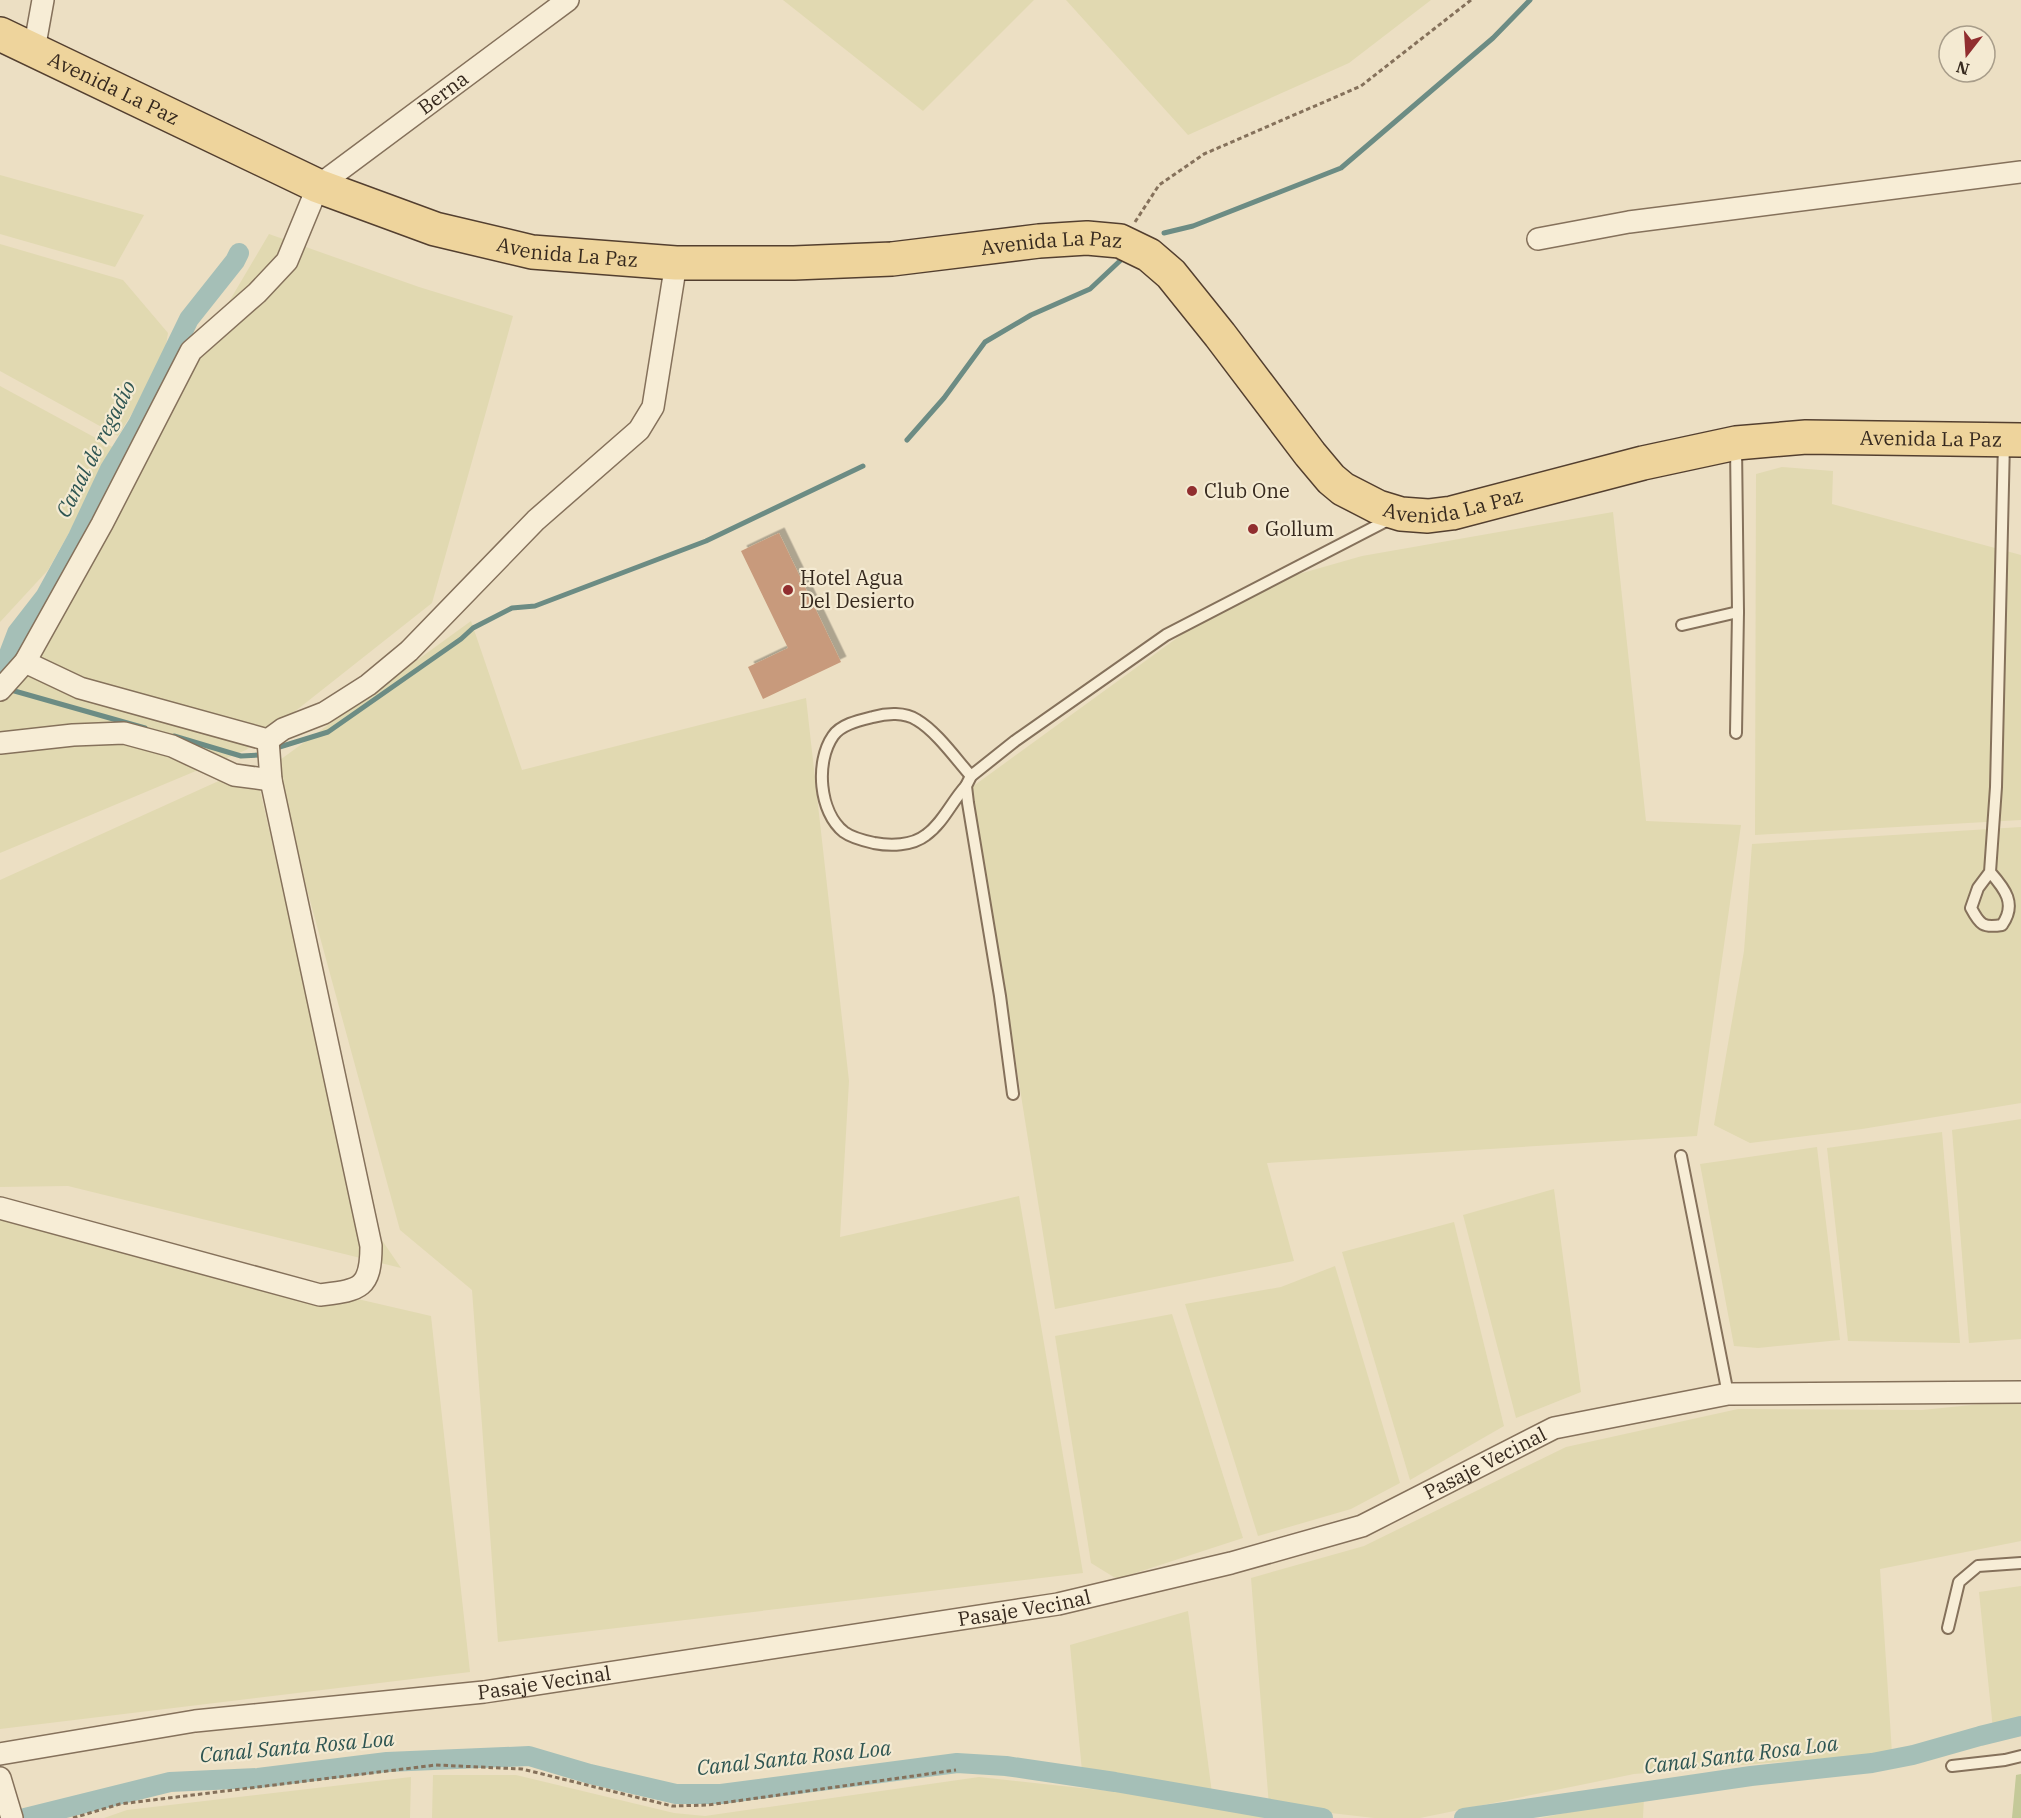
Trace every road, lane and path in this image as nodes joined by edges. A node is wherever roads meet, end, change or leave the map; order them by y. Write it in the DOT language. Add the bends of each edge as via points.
graph roads {
  1 [pos="43,0"];
  2 [pos="568,0"];
  3 [pos="1471,0"];
  4 [pos="0,34"];
  5 [pos="34,50"];
  6 [pos="2021,172"];
  7 [pos="318,186"];
  8 [pos="1538,239"];
  9 [pos="1120,241"];
  10 [pos="676,263"];
  11 [pos="2013,439"];
  12 [pos="1736,443"];
  13 [pos="1401,514"];
  14 [pos="1738,612"];
  15 [pos="1682,625"];
  16 [pos="25,662"];
  17 [pos="0,690"];
  18 [pos="1736,733"];
  19 [pos="268,740"];
  20 [pos="0,743"];
  21 [pos="271,780"];
  22 [pos="968,781"];
  23 [pos="1990,872"];
  24 [pos="1013,1094"];
  25 [pos="1681,1156"];
  26 [pos="0,1208"];
  27 [pos="2021,1392"];
  28 [pos="1728,1394"];
  29 [pos="2021,1563"];
  30 [pos="1948,1628"];
  31 [pos="0,1754"];
  32 [pos="2021,1756"];
  33 [pos="1952,1766"];
  34 [pos="956,1770"];
  35 [pos="0,1778"];
  36 [pos="12,1818"];
  37 [pos="73,1818"];
  1 -- 5 [label="street"];
  2 -- 7 [label="street, Berna"];
  3 -- 9 [label="path" via="1361,86 1204,154 1159,185"];
  4 -- 5 [label="main road, Avenida La Paz"];
  5 -- 7 [label="main road, Avenida La Paz"];
  6 -- 8 [label="street" via="1629,222"];
  7 -- 10 [label="main road, Avenida La Paz" via="435,229 532,252"];
  7 -- 16 [label="street" via="287,261 191,351"];
  9 -- 10 [label="main road, Avenida La Paz" via="1039,241 892,259"];
  9 -- 13 [label="main road, Avenida La Paz" via="1149,255 1171,274 1331,479 1363,501"];
  10 -- 19 [label="street" via="653,407 639,430 536,520 401,658 368,686"];
  11 -- 12 [label="main road, Avenida La Paz" via="1806,437"];
  11 -- 23 [label="lane"];
  12 -- 13 [label="main road, Avenida La Paz" via="1452,513"];
  12 -- 14 [label="lane"];
  13 -- 22 [label="lane" via="1167,635 1015,741"];
  14 -- 15 [label="lane"];
  14 -- 18 [label="lane"];
  16 -- 17 [label="street"];
  16 -- 19 [label="street" via="80,688"];
  19 -- 21 [label="street"];
  20 -- 21 [label="street" via="124,733 172,746 234,775"];
  21 -- 26 [label="street" via="370,1246 371,1269 362,1285 350,1291 320,1295"];
  22 -- 22 [label="lane" via="943,743 916,719 889,713 852,723 834,734 823,761 824,795 833,821 846,834 888,846 924,837"];
  22 -- 24 [label="lane"];
  23 -- 23 [label="lane" via="1978,888 1971,908 1979,922 1989,927 2002,925 2009,903"];
  25 -- 28 [label="lane"];
  27 -- 28 [label="street, Pasaje Vecinal"];
  28 -- 31 [label="street, Pasaje Vecinal" via="1554,1428 1362,1526 1058,1605 484,1692 195,1722"];
  29 -- 30 [label="lane" via="1978,1566 1959,1582"];
  32 -- 33 [label="lane"];
  34 -- 37 [label="path" via="708,1805 672,1806 522,1769 436,1766 120,1804"];
  35 -- 36 [label="street"];
}
